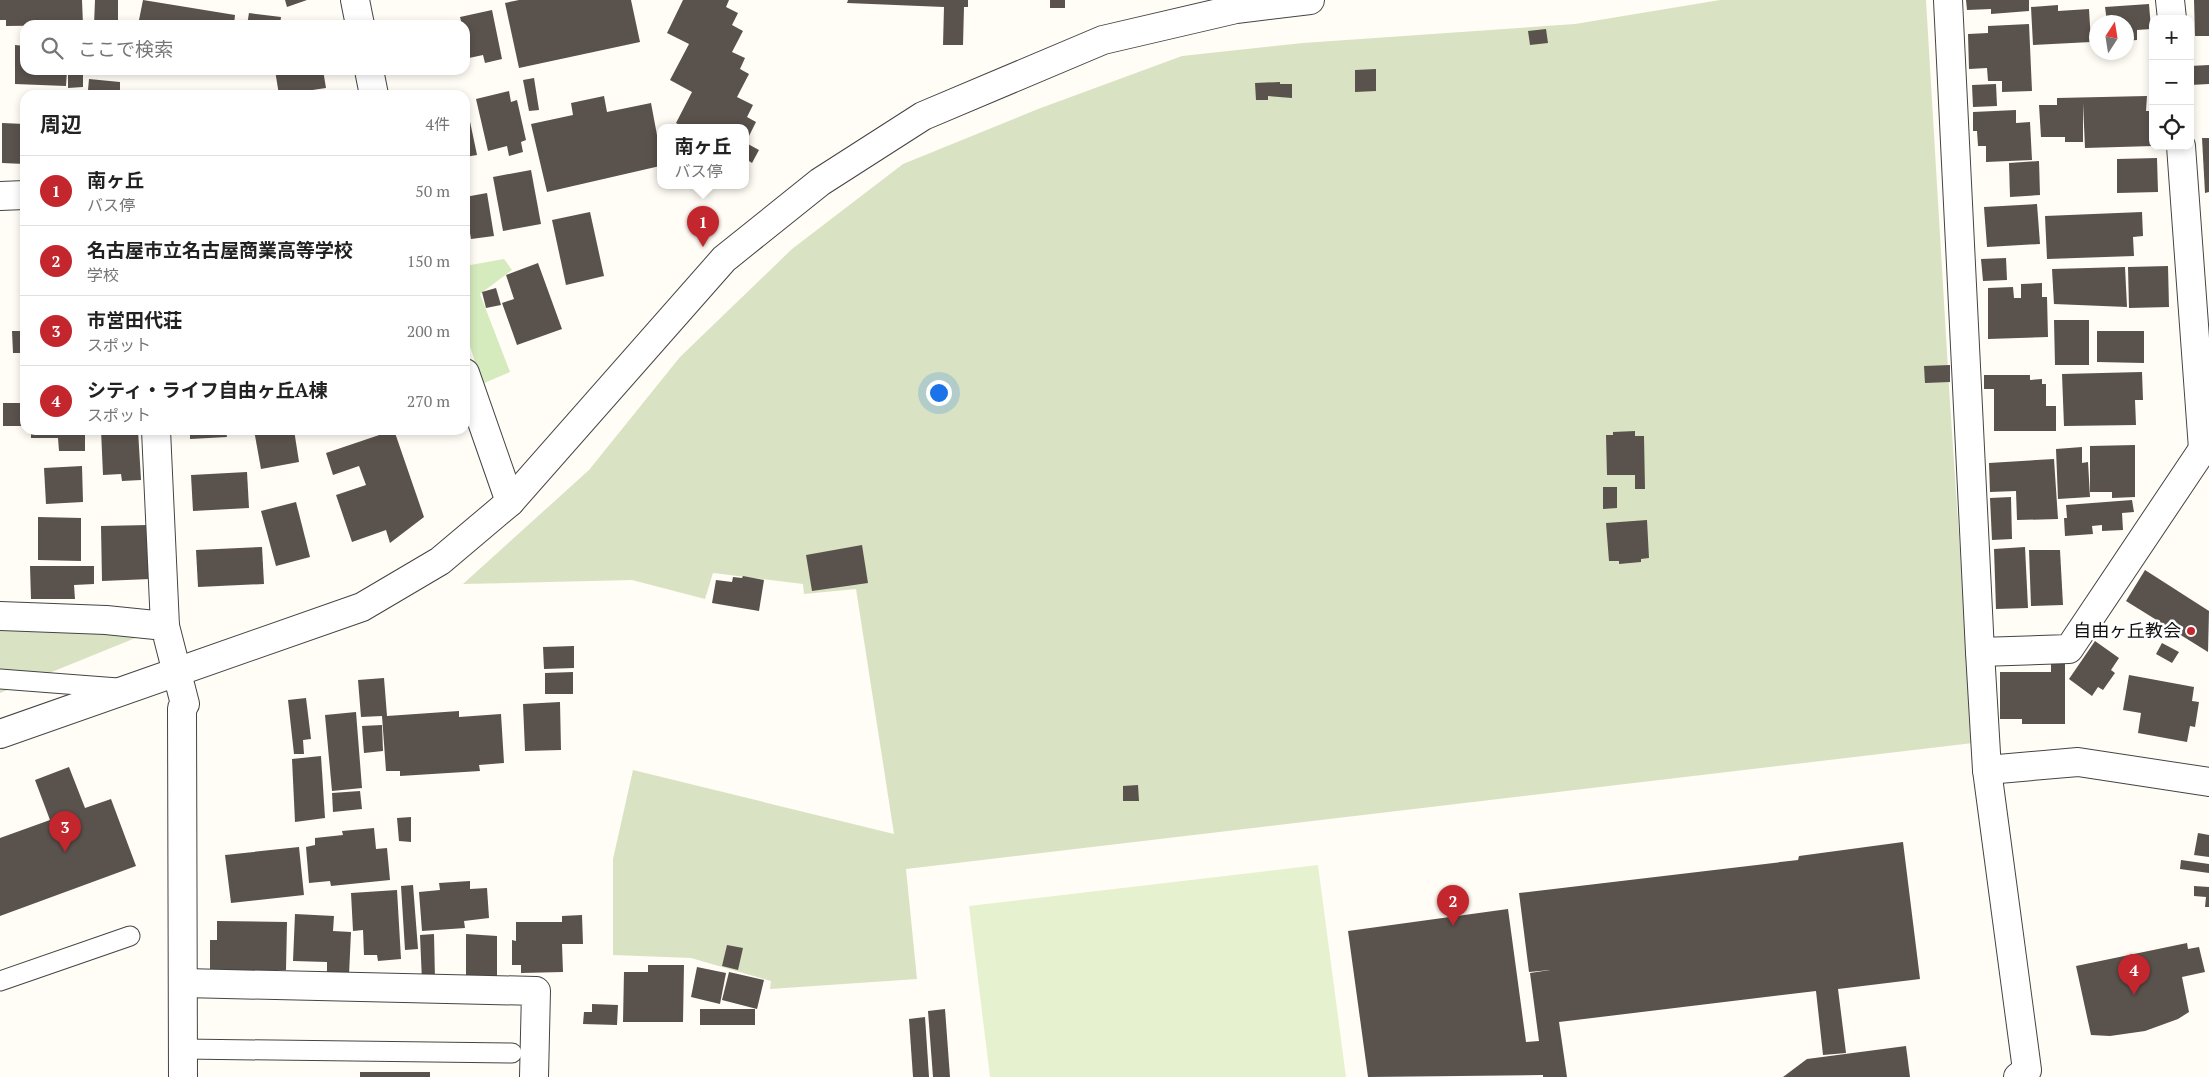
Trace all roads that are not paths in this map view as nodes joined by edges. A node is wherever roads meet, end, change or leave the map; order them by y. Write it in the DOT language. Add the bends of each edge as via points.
graph roads {
  1 [pos="355,0"];
  2 [pos="1310,0"];
  3 [pos="1948,0"];
  4 [pos="2170,0"];
  5 [pos="2172,15"];
  6 [pos="359,20"];
  7 [pos="370,75"];
  8 [pos="373,90"];
  9 [pos="2181,150"];
  10 [pos="20,195"];
  11 [pos="0,196"];
  12 [pos="470,387"];
  13 [pos="156,435"];
  14 [pos="2206,445"];
  15 [pos="510,502"];
  16 [pos="0,616"];
  17 [pos="165,626"];
  18 [pos="1980,652"];
  19 [pos="178,671"];
  20 [pos="0,678"];
  21 [pos="128,689"];
  22 [pos="0,734"];
  23 [pos="1987,770"];
  24 [pos="2209,782"];
  25 [pos="130,936"];
  26 [pos="0,981"];
  27 [pos="184,982"];
  28 [pos="184,1049"];
  29 [pos="512,1053"];
  30 [pos="183,1077"];
  31 [pos="534,1077"];
  32 [pos="2018,1077"];
  1 -- 6 [label="street"];
  2 -- 15 [label="street" via="1236,9 1103,40 923,116 820,182 724,259"];
  3 -- 18 [label="street"];
  4 -- 5 [label="street"];
  7 -- 8 [label="street"];
  9 -- 14 [label="street"];
  10 -- 11 [label="street"];
  12 -- 15 [label="street"];
  13 -- 17 [label="street"];
  14 -- 18 [label="street" via="2069,649"];
  15 -- 19 [label="street" via="440,561 362,607"];
  16 -- 17 [label="street"];
  17 -- 19 [label="street"];
  18 -- 23 [label="street"];
  19 -- 21 [label="street"];
  19 -- 27 [label="street" via="185,704 182,708"];
  20 -- 21 [label="lane"];
  21 -- 22 [label="street"];
  23 -- 24 [label="street" via="2078,762"];
  23 -- 32 [label="street" via="2027,1070"];
  25 -- 26 [label="lane"];
  27 -- 28 [label="street"];
  27 -- 31 [label="street" via="536,991"];
  28 -- 29 [label="lane"];
  28 -- 30 [label="street"];
}
